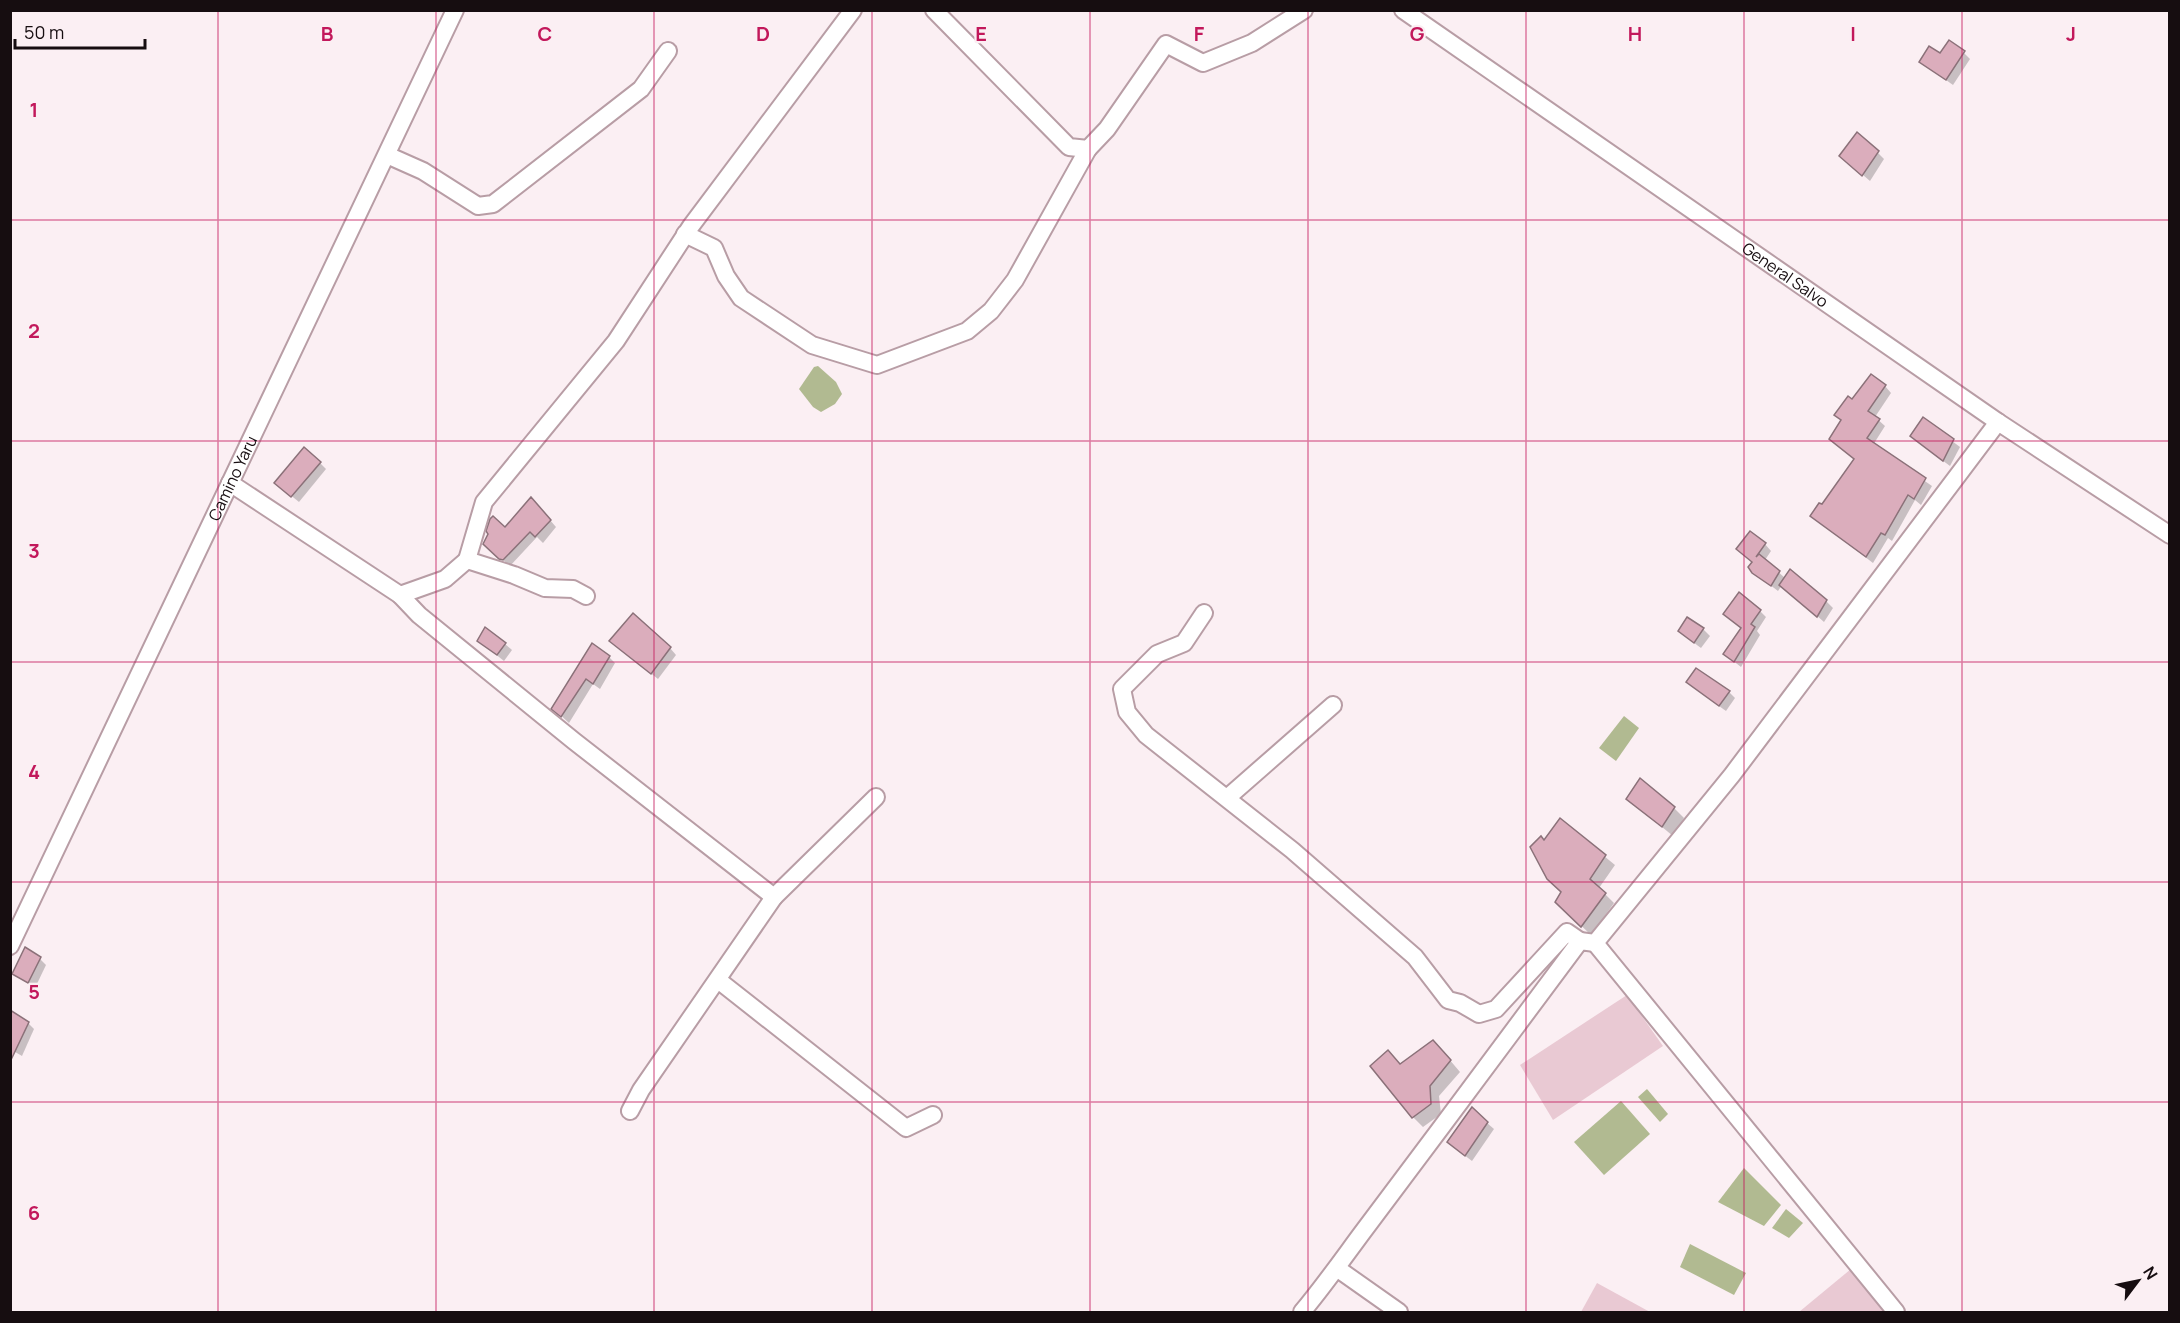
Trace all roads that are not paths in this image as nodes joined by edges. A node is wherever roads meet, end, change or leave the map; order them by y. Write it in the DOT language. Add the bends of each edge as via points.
graph roads {
  1 [pos="455,10"];
  2 [pos="853,10"];
  3 [pos="934,10"];
  4 [pos="1304,10"];
  5 [pos="1403,10"];
  6 [pos="668,51"];
  7 [pos="1088,149"];
  8 [pos="387,155"];
  9 [pos="685,234"];
  10 [pos="1998,422"];
  11 [pos="230,483"];
  12 [pos="2169,536"];
  13 [pos="467,560"];
  14 [pos="400,595"];
  15 [pos="586,596"];
  16 [pos="1204,613"];
  17 [pos="1333,705"];
  18 [pos="876,798"];
  19 [pos="1227,798"];
  20 [pos="774,897"];
  21 [pos="1588,942"];
  22 [pos="10,946"];
  23 [pos="718,980"];
  24 [pos="630,1111"];
  25 [pos="933,1115"];
  26 [pos="1338,1269"];
  27 [pos="1302,1312"];
  28 [pos="1399,1312"];
  29 [pos="1896,1312"];
  1 -- 8 [label="street, Camino Yaru"];
  2 -- 9 [label="street"];
  3 -- 7 [label="street" via="1069,147"];
  4 -- 7 [label="street" via="1252,43 1203,63 1166,44 1107,129"];
  5 -- 10 [label="street, General Salvo"];
  6 -- 8 [label="street" via="641,89 493,204 478,206 423,171"];
  7 -- 9 [label="street" via="1015,280 991,311 967,331 877,364 812,345 741,298 714,248"];
  8 -- 11 [label="street, Camino Yaru"];
  9 -- 13 [label="street" via="616,341 484,502"];
  10 -- 12 [label="street, General Salvo"];
  10 -- 21 [label="street" via="1732,775"];
  11 -- 14 [label="street"];
  11 -- 22 [label="street, Camino Yaru"];
  13 -- 14 [label="street" via="445,579"];
  13 -- 15 [label="street" via="545,588 573,589"];
  14 -- 20 [label="street" via="419,615 574,741"];
  16 -- 19 [label="street" via="1184,643 1157,654 1122,689 1127,712 1146,735"];
  17 -- 19 [label="street"];
  18 -- 20 [label="street"];
  19 -- 21 [label="street" via="1415,957 1448,1000 1479,1014 1496,1009 1567,932"];
  20 -- 23 [label="street"];
  21 -- 26 [label="street"];
  21 -- 29 [label="street"];
  23 -- 24 [label="street"];
  23 -- 25 [label="street" via="906,1128"];
  26 -- 27 [label="street"];
  26 -- 28 [label="street"];
}
